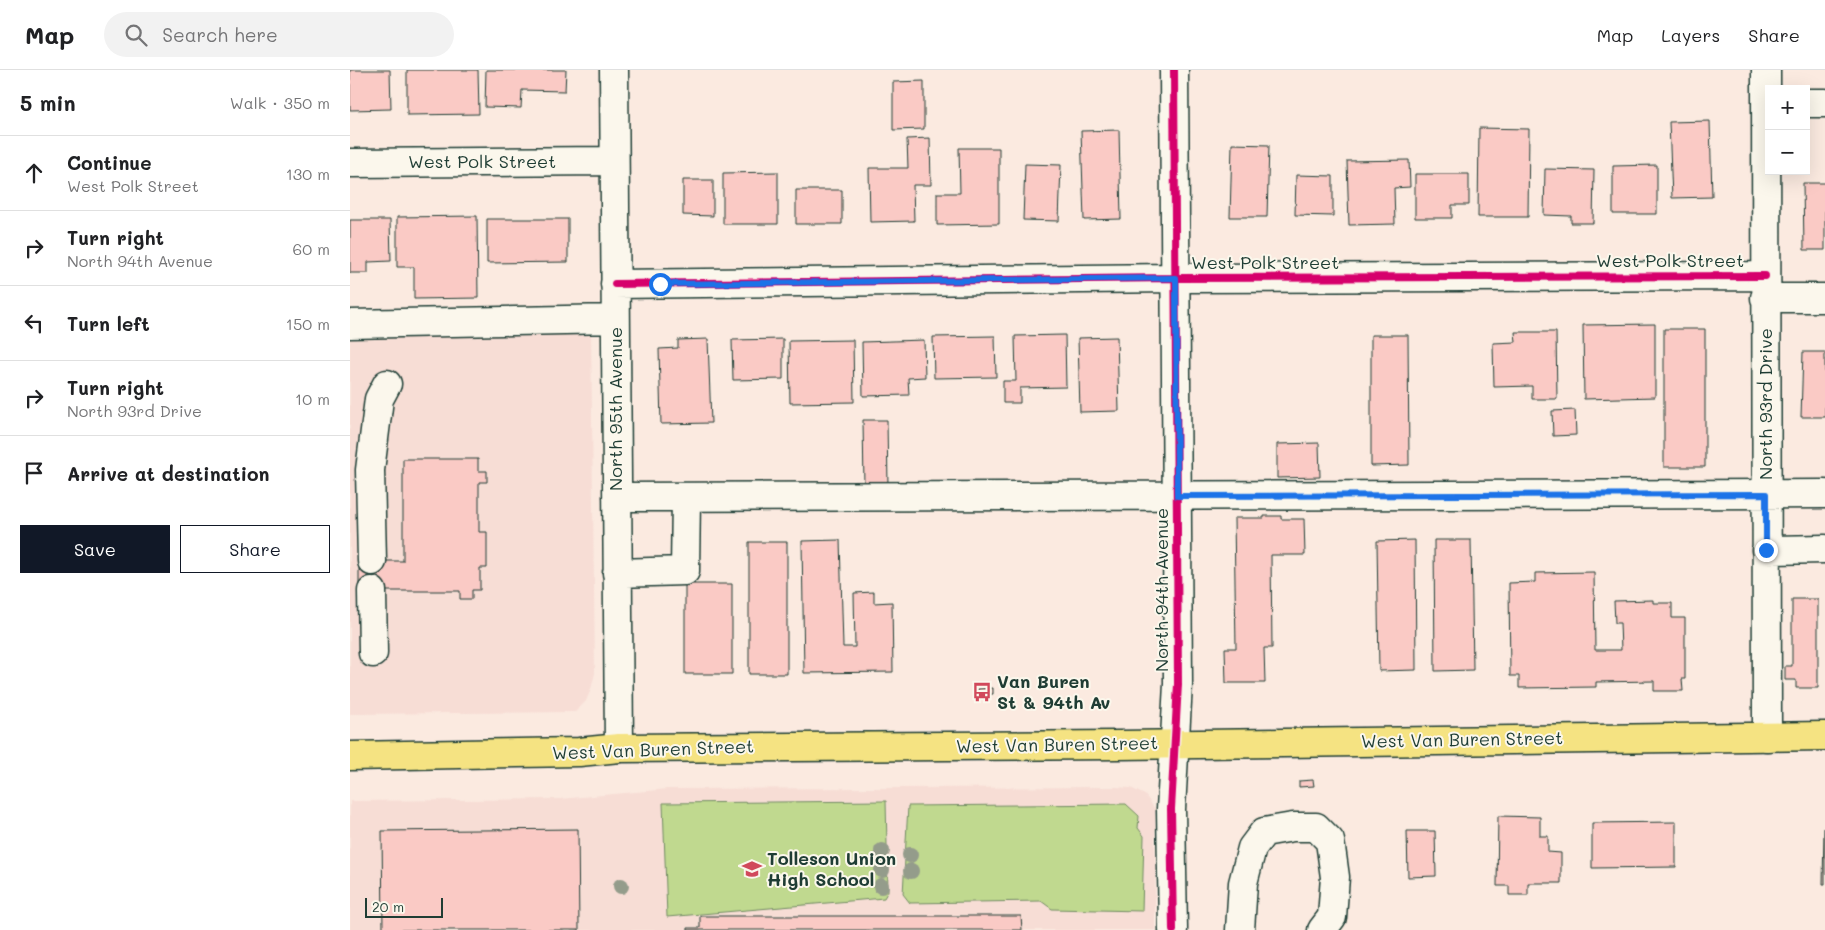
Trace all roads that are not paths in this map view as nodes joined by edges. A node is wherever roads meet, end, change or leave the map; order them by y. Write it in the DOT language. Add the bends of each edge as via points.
graph roads {
  1 [pos="614,70"];
  2 [pos="1174,70"];
  3 [pos="1766,70"];
  4 [pos="1766,85"];
  5 [pos="1810,103"];
  6 [pos="1825,103"];
  7 [pos="1767,130"];
  8 [pos="614,161"];
  9 [pos="350,163"];
  10 [pos="1176,278"];
  11 [pos="615,284"];
  12 [pos="1765,287"];
  13 [pos="1825,298"];
  14 [pos="616,318"];
  15 [pos="350,324"];
  16 [pos="387,384"];
  17 [pos="1766,494"];
  18 [pos="1825,494"];
  19 [pos="1177,496"];
  20 [pos="617,497"];
  21 [pos="686,497"];
  22 [pos="1825,549"];
  23 [pos="1766,550"];
  24 [pos="372,561"];
  25 [pos="617,573"];
  26 [pos="372,591"];
  27 [pos="374,653"];
  28 [pos="1825,736"];
  29 [pos="1767,737"];
  30 [pos="1174,744"];
  31 [pos="619,748"];
  32 [pos="350,756"];
  33 [pos="1173,930"];
  34 [pos="1240,930"];
  35 [pos="1322,930"];
  1 -- 8 [label="street, North 95th Avenue"];
  2 -- 10 [label="street, North 94th Avenue"];
  3 -- 4 [label="street, North 93rd Drive"];
  5 -- 6 [label="street"];
  7 -- 12 [label="street, North 93rd Drive"];
  8 -- 9 [label="street, West Polk Street"];
  8 -- 11 [label="street, North 95th Avenue"];
  10 -- 11 [label="street, West Polk Street"];
  10 -- 12 [label="street, West Polk Street"];
  10 -- 19 [label="street, North 94th Avenue"];
  11 -- 14 [label="street, North 95th Avenue"];
  12 -- 13 [label="street, West Polk Street"];
  12 -- 17 [label="street, North 93rd Drive"];
  14 -- 15 [label="street"];
  14 -- 20 [label="street, North 95th Avenue"];
  16 -- 24 [label="street" via="378,398 370,470"];
  17 -- 18 [label="street"];
  17 -- 19 [label="street" via="1311,507"];
  17 -- 23 [label="street, North 93rd Drive"];
  19 -- 21 [label="street"];
  19 -- 30 [label="street, North 94th Avenue" via="1178,684"];
  20 -- 21 [label="street"];
  20 -- 25 [label="street, North 95th Avenue"];
  21 -- 25 [label="street" via="685,572"];
  22 -- 23 [label="street"];
  23 -- 29 [label="street, North 93rd Drive"];
  25 -- 31 [label="street, North 95th Avenue"];
  26 -- 27 [label="street"];
  28 -- 29 [label="main road, West Van Buren Street"];
  29 -- 30 [label="main road, West Van Buren Street"];
  30 -- 31 [label="main road, West Van Buren Street"];
  30 -- 33 [label="street, North 94th Avenue" via="1171,809"];
  31 -- 32 [label="main road, West Van Buren Street" via="579,752"];
  34 -- 35 [label="street" via="1243,883 1252,848 1264,832 1316,827 1330,841 1335,877 1332,917"];
}
